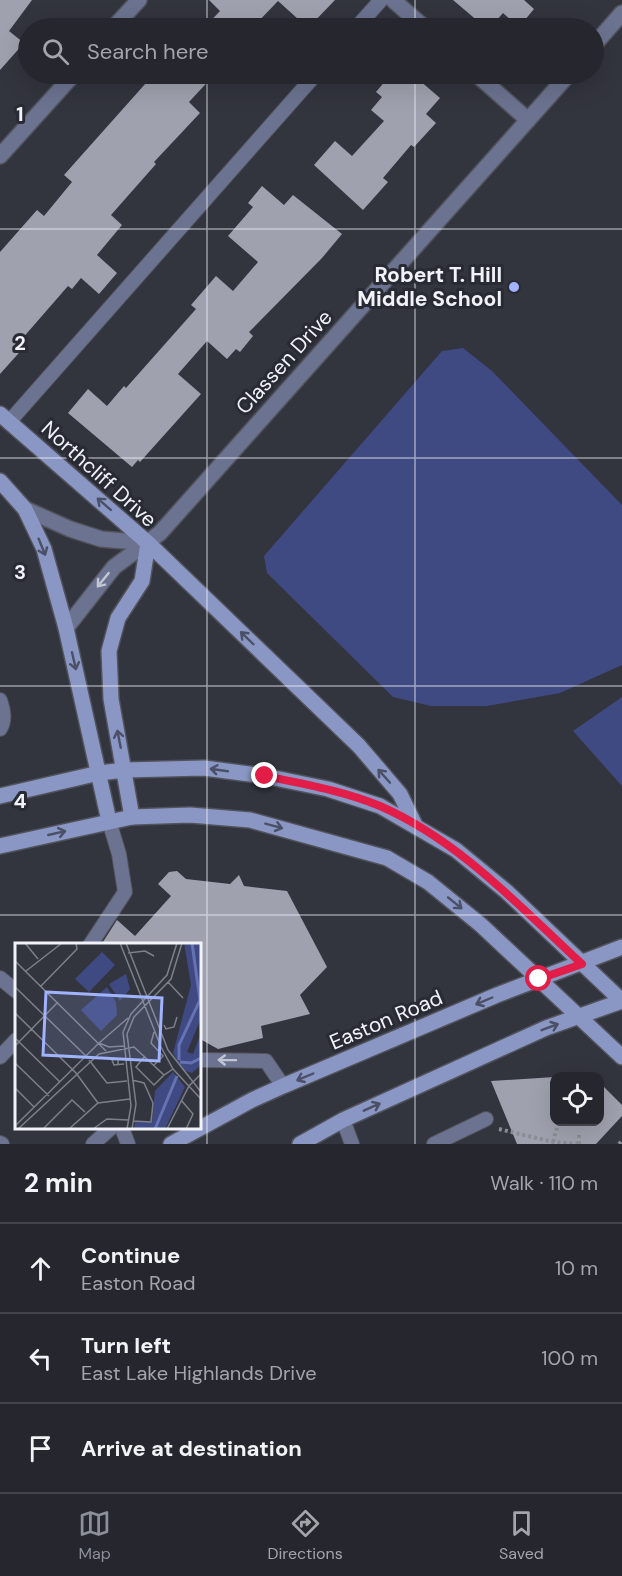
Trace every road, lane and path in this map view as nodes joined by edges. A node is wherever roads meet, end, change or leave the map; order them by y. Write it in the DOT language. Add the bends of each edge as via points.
graph roads {
  1 [pos="139,0"];
  2 [pos="381,0"];
  3 [pos="393,0"];
  4 [pos="622,13"];
  5 [pos="122,18"];
  6 [pos="365,18"];
  7 [pos="414,18"];
  8 [pos="604,34"];
  9 [pos="65,84"];
  10 [pos="307,84"];
  11 [pos="487,84"];
  12 [pos="560,84"];
  13 [pos="528,120"];
  14 [pos="0,156"];
  15 [pos="4,418"];
  16 [pos="0,481"];
  17 [pos="25,509"];
  18 [pos="148,543"];
  19 [pos="66,628"];
  20 [pos="0,700"];
  21 [pos="0,729"];
  22 [pos="125,770"];
  23 [pos="99,773"];
  24 [pos="0,796"];
  25 [pos="132,817"];
  26 [pos="108,821"];
  27 [pos="415,825"];
  28 [pos="0,846"];
  29 [pos="91,943"];
  30 [pos="622,947"];
  31 [pos="582,964"];
  32 [pos="0,978"];
  33 [pos="539,979"];
  34 [pos="15,990"];
  35 [pos="622,1001"];
  36 [pos="579,1016"];
  37 [pos="15,1041"];
  38 [pos="0,1057"];
  39 [pos="622,1057"];
  40 [pos="201,1060"];
  41 [pos="283,1086"];
  42 [pos="486,1119"];
  43 [pos="344,1120"];
  44 [pos="201,1128"];
  45 [pos="557,1128"];
  46 [pos="110,1129"];
  47 [pos="122,1129"];
  48 [pos="199,1129"];
  49 [pos="579,1135"];
  50 [pos="553,1142"];
  51 [pos="560,1143"];
  52 [pos="93,1144"];
  53 [pos="128,1144"];
  54 [pos="171,1144"];
  55 [pos="300,1144"];
  56 [pos="352,1144"];
  57 [pos="434,1144"];
  58 [pos="575,1144"];
  59 [pos="580,1144"];
  1 -- 5 [label="street"];
  2 -- 6 [label="lane"];
  3 -- 7 [label="street"];
  4 -- 8 [label="street"];
  9 -- 14 [label="street"];
  10 -- 15 [label="lane"];
  11 -- 13 [label="street"];
  12 -- 13 [label="street, Classen Drive"];
  13 -- 18 [label="street, Classen Drive"];
  18 -- 15 [label="main road, Northcliff Drive, one-way"];
  16 -- 17 [label="main road"];
  17 -- 18 [label="street" via="101,538"];
  17 -- 19 [label="main road, one-way" via="44,549"];
  18 -- 19 [label="street, Classen Drive, one-way" via="114,567"];
  22 -- 18 [label="main road, Northcliff Drive, one-way" via="111,699 109,651 117,618 142,581"];
  27 -- 18 [label="main road, one-way" via="400,794 359,746"];
  19 -- 23 [label="main road, one-way"];
  20 -- 21 [label="lane" via="4,710"];
  22 -- 23 [label="main road"];
  22 -- 25 [label="main road, Northcliff Drive"];
  27 -- 22 [label="main road, one-way" via="380,806 328,789 265,776 204,768"];
  23 -- 24 [label="main road"];
  23 -- 26 [label="main road"];
  25 -- 26 [label="main road"];
  25 -- 33 [label="main road, one-way" via="190,815 250,820 387,858 428,882"];
  28 -- 26 [label="main road, one-way"];
  26 -- 29 [label="lane" via="119,854 125,892"];
  27 -- 31 [label="main road" via="456,850 507,892"];
  30 -- 31 [label="main road, Easton Road"];
  31 -- 33 [label="main road, Easton Road"];
  31 -- 35 [label="main road"];
  32 -- 34 [label="lane"];
  33 -- 36 [label="main road"];
  33 -- 41 [label="main road, Easton Road, one-way"];
  35 -- 36 [label="main road"];
  36 -- 39 [label="main road"];
  43 -- 36 [label="main road, one-way"];
  37 -- 38 [label="lane"];
  41 -- 40 [label="lane, one-way" via="266,1061"];
  41 -- 44 [label="main road, Easton Road"];
  42 -- 50 [label="path" via="495,1128"];
  42 -- 57 [label="lane"];
  43 -- 55 [label="main road"];
  43 -- 56 [label="lane"];
  45 -- 50 [label="path"];
  46 -- 52 [label="lane"];
  47 -- 53 [label="lane"];
  48 -- 54 [label="main road, Easton Road"];
  49 -- 59 [label="path"];
  50 -- 51 [label="path"];
  51 -- 58 [label="path"];
  58 -- 59 [label="path"];
}
